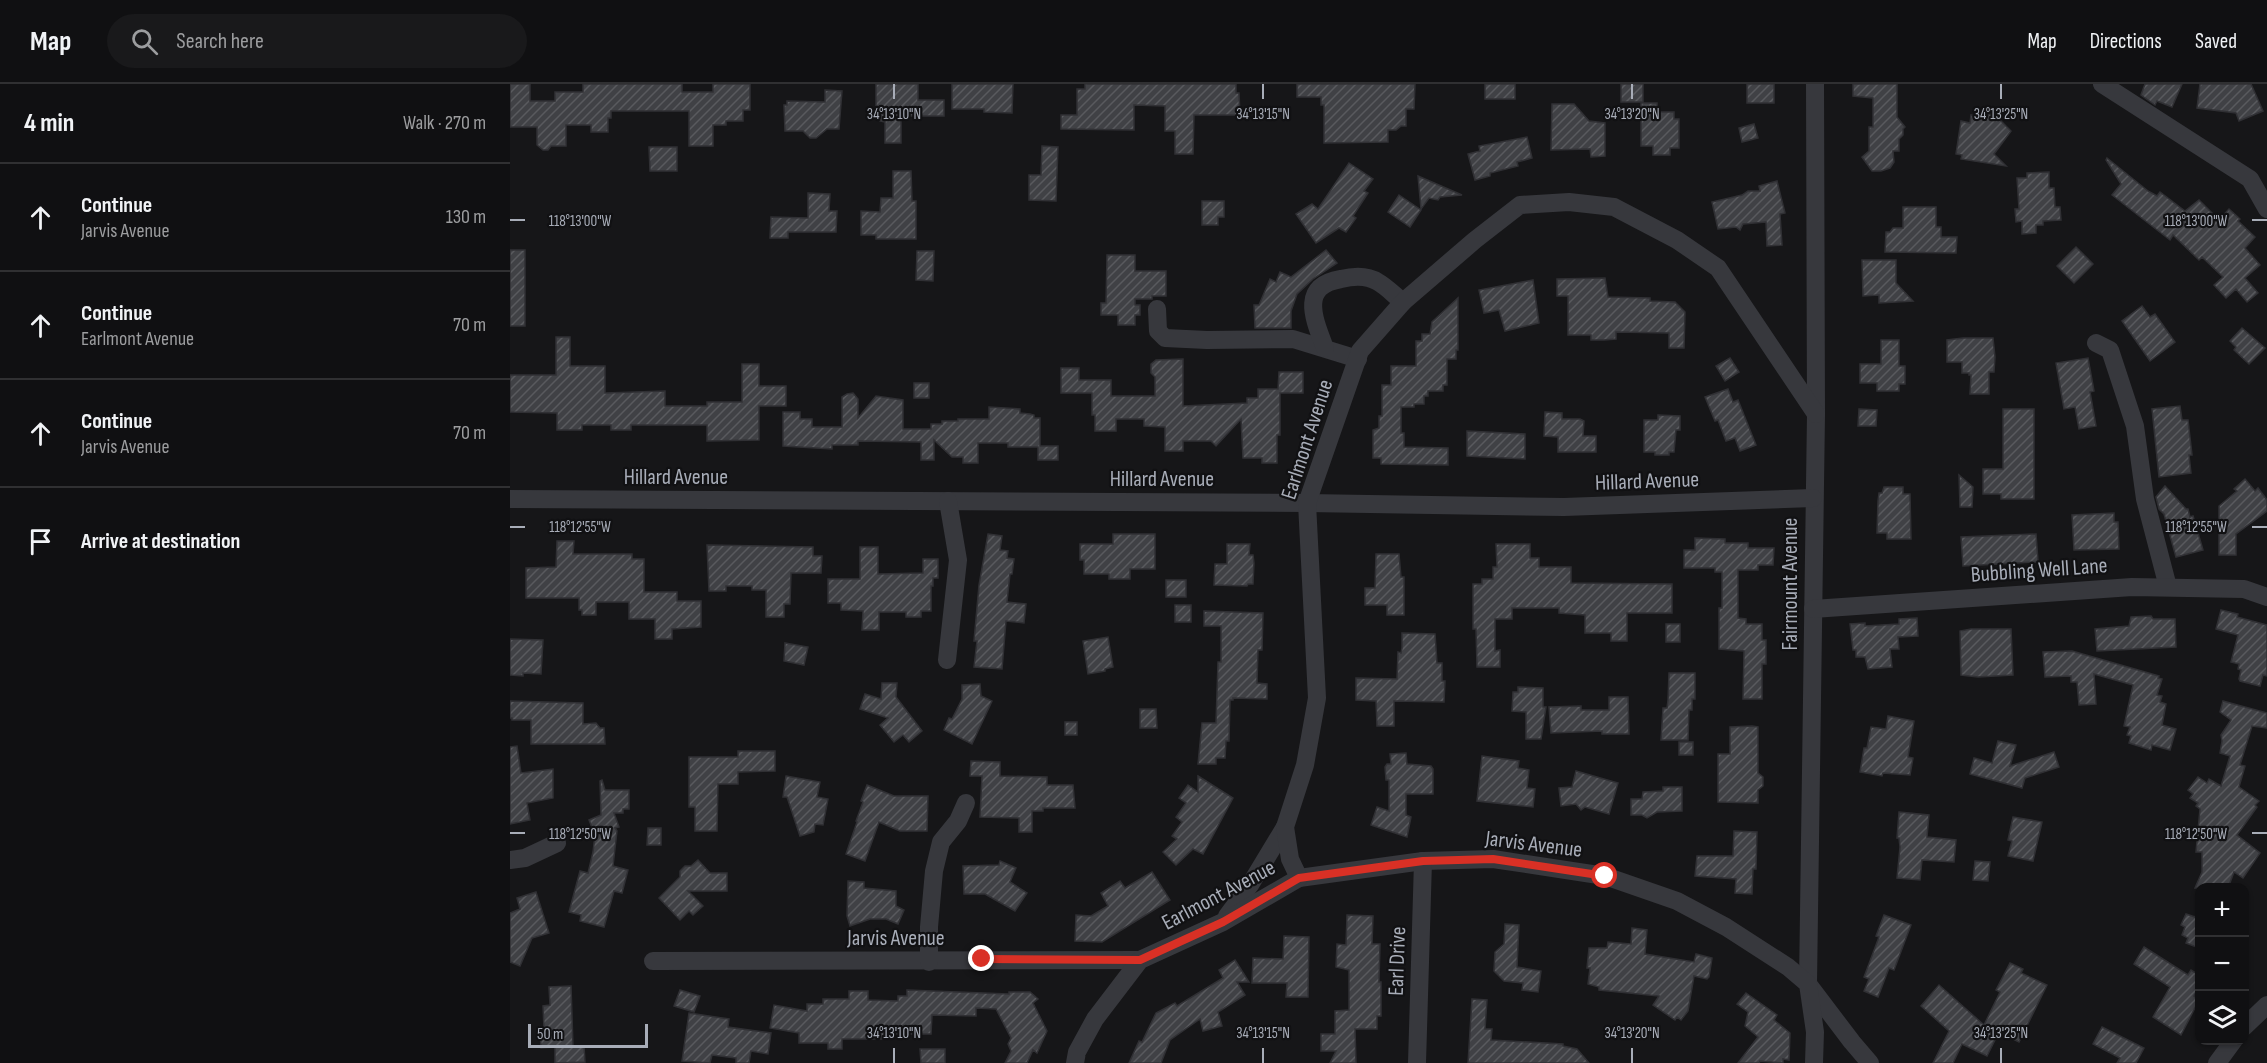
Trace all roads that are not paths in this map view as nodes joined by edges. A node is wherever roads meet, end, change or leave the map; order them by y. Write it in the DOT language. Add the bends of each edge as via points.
graph roads {
  1 [pos="1815,84"];
  2 [pos="2102,84"];
  3 [pos="2259,178"];
  4 [pos="2267,209"];
  5 [pos="1403,302"];
  6 [pos="1157,309"];
  7 [pos="2096,343"];
  8 [pos="1325,348"];
  9 [pos="1358,358"];
  10 [pos="1816,414"];
  11 [pos="1813,498"];
  12 [pos="510,499"];
  13 [pos="948,501"];
  14 [pos="1307,503"];
  15 [pos="2168,587"];
  16 [pos="2267,597"];
  17 [pos="1813,609"];
  18 [pos="947,660"];
  19 [pos="966,803"];
  20 [pos="1285,827"];
  21 [pos="556,843"];
  22 [pos="510,860"];
  23 [pos="1423,861"];
  24 [pos="1299,878"];
  25 [pos="1223,922"];
  26 [pos="1140,960"];
  27 [pos="653,961"];
  28 [pos="929,962"];
  29 [pos="1808,984"];
  30 [pos="2267,1005"];
  31 [pos="2249,1022"];
  32 [pos="2231,1045"];
  33 [pos="1075,1063"];
  34 [pos="1418,1063"];
  35 [pos="1814,1063"];
  36 [pos="1870,1063"];
  37 [pos="2217,1063"];
  1 -- 10 [label="street, Fairmount Avenue"];
  2 -- 3 [label="street"];
  3 -- 4 [label="street"];
  5 -- 8 [label="street" via="1364,277 1328,281 1316,290 1312,306"];
  5 -- 9 [label="street, Earlmont Avenue"];
  5 -- 10 [label="street, Earlmont Avenue" via="1520,205 1569,202 1614,207 1677,240 1718,268"];
  6 -- 8 [label="street" via="1158,331 1165,338 1293,339"];
  7 -- 15 [label="street" via="2110,350 2135,426 2145,499"];
  8 -- 9 [label="street"];
  9 -- 14 [label="street, Earlmont Avenue"];
  10 -- 11 [label="street, Fairmount Avenue"];
  11 -- 14 [label="street, Hillard Avenue" via="1564,507"];
  11 -- 17 [label="street, Fairmount Avenue"];
  12 -- 13 [label="street, Hillard Avenue"];
  13 -- 14 [label="street, Hillard Avenue"];
  13 -- 18 [label="street" via="958,560"];
  14 -- 20 [label="street, Earlmont Avenue" via="1317,698 1305,765"];
  15 -- 16 [label="street, Bubbling Well Lane" via="2244,589"];
  15 -- 17 [label="street, Bubbling Well Lane"];
  17 -- 29 [label="street, Fairmount Avenue"];
  19 -- 28 [label="street" via="941,842 933,871"];
  20 -- 24 [label="street, Earlmont Avenue" via="1290,859"];
  20 -- 25 [label="street"];
  21 -- 22 [label="street" via="525,858"];
  23 -- 24 [label="street, Jarvis Avenue"];
  23 -- 29 [label="street, Jarvis Avenue" via="1493,859 1605,876 1677,901 1735,933"];
  23 -- 34 [label="street, Earl Drive"];
  24 -- 25 [label="street, Earlmont Avenue"];
  25 -- 26 [label="street, Earlmont Avenue"];
  26 -- 28 [label="street, Jarvis Avenue"];
  26 -- 33 [label="street, Earlmont Avenue" via="1095,1019"];
  27 -- 28 [label="street, Jarvis Avenue"];
  29 -- 35 [label="street" via="1815,1032"];
  29 -- 36 [label="street"];
  30 -- 31 [label="street"];
  32 -- 37 [label="street"];
}
